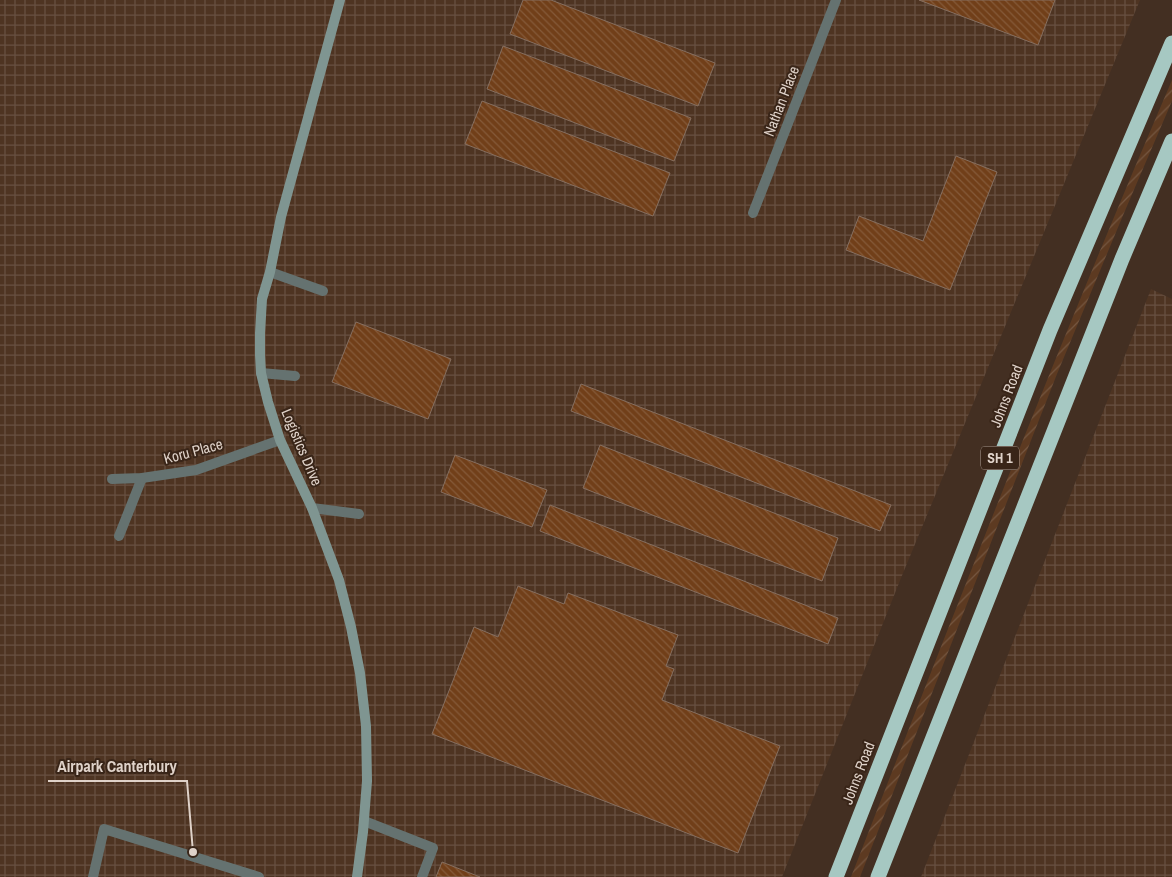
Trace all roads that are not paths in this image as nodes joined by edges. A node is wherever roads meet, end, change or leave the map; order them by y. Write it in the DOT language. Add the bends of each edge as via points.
graph roads {
  1 [pos="340,0"];
  2 [pos="836,0"];
  3 [pos="1172,43"];
  4 [pos="1172,141"];
  5 [pos="753,212"];
  6 [pos="270,272"];
  7 [pos="323,291"];
  8 [pos="260,373"];
  9 [pos="295,376"];
  10 [pos="280,440"];
  11 [pos="142,478"];
  12 [pos="112,479"];
  13 [pos="312,508"];
  14 [pos="359,514"];
  15 [pos="119,536"];
  16 [pos="364,821"];
  17 [pos="93,877"];
  18 [pos="259,877"];
  19 [pos="357,877"];
  20 [pos="422,877"];
  21 [pos="836,877"];
  22 [pos="878,877"];
  1 -- 6 [label="street, Logistics Drive" via="281,217"];
  2 -- 5 [label="street, Nathan Place"];
  3 -- 21 [label="highway, Johns Road / SH 1" via="1050,330"];
  4 -- 22 [label="highway, SH 1" via="1122,258"];
  6 -- 7 [label="street"];
  6 -- 8 [label="street, Logistics Drive" via="262,299"];
  8 -- 9 [label="street"];
  8 -- 10 [label="street, Logistics Drive"];
  10 -- 11 [label="street, Koru Place" via="196,470"];
  10 -- 13 [label="street, Logistics Drive"];
  11 -- 12 [label="street, Koru Place"];
  11 -- 15 [label="street"];
  13 -- 14 [label="street"];
  13 -- 16 [label="street, Logistics Drive" via="339,580 360,673 366,726"];
  16 -- 19 [label="street, Logistics Drive"];
  16 -- 20 [label="street" via="433,848"];
  17 -- 18 [label="street" via="104,829"];
}
